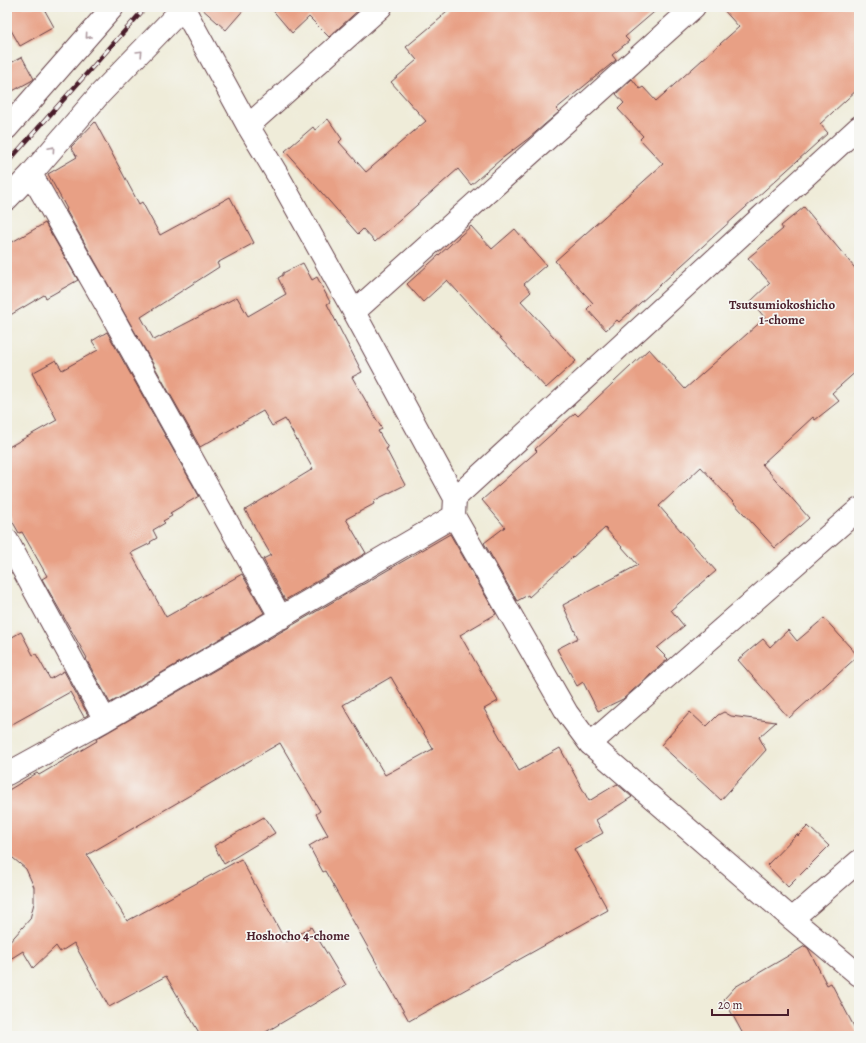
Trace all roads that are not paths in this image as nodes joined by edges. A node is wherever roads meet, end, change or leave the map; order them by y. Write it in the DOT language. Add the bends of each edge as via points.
graph roads {
  1 [pos="113,7"];
  2 [pos="183,7"];
  3 [pos="381,7"];
  4 [pos="694,7"];
  5 [pos="248,126"];
  6 [pos="859,127"];
  7 [pos="7,128"];
  8 [pos="31,174"];
  9 [pos="7,199"];
  10 [pos="354,312"];
  11 [pos="455,507"];
  12 [pos="859,509"];
  13 [pos="7,540"];
  14 [pos="281,618"];
  15 [pos="105,720"];
  16 [pos="590,744"];
  17 [pos="7,774"];
  18 [pos="859,861"];
  19 [pos="792,919"];
  20 [pos="859,975"];
  1 -- 7 [label="street, one-way"];
  2 -- 5 [label="street"];
  8 -- 2 [label="street, one-way" via="99,95"];
  3 -- 5 [label="street"];
  4 -- 10 [label="street"];
  5 -- 10 [label="street"];
  6 -- 11 [label="street"];
  8 -- 9 [label="street"];
  8 -- 14 [label="street"];
  10 -- 11 [label="street"];
  11 -- 14 [label="street"];
  11 -- 16 [label="street" via="568,713"];
  12 -- 16 [label="street"];
  13 -- 15 [label="street"];
  14 -- 15 [label="street"];
  15 -- 17 [label="street"];
  16 -- 19 [label="street"];
  18 -- 19 [label="street"];
  19 -- 20 [label="street"];
}
